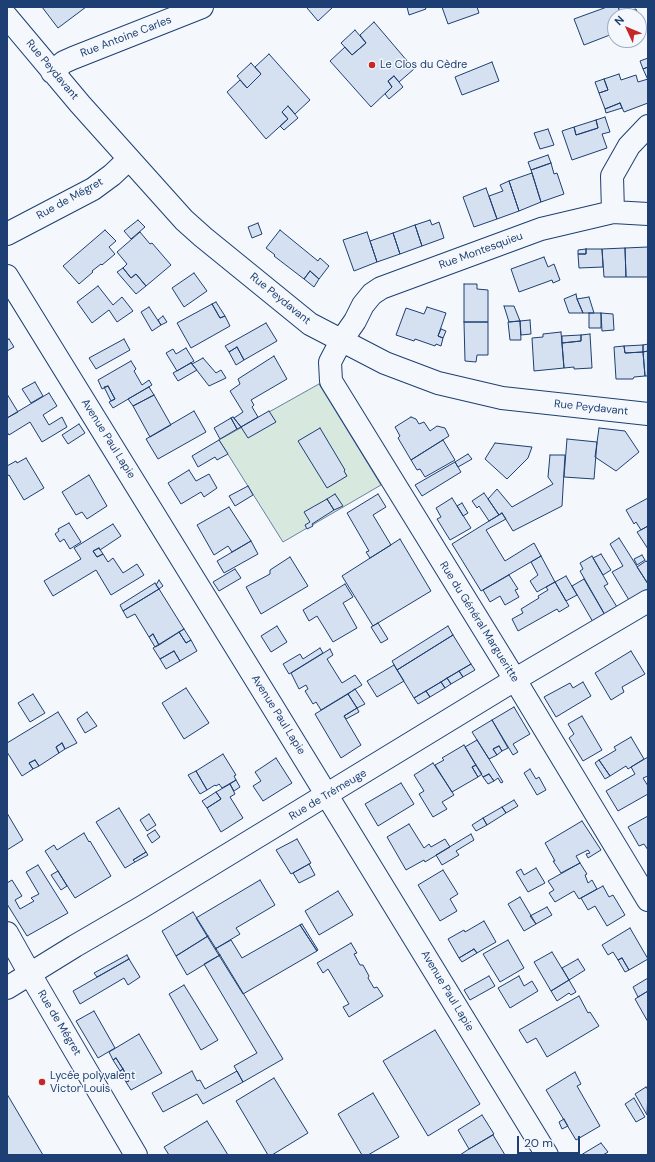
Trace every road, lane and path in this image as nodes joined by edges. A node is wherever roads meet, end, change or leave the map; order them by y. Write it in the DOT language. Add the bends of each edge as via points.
graph roads {
  1 [pos="190,9"];
  2 [pos="7,17"];
  3 [pos="52,72"];
  4 [pos="648,126"];
  5 [pos="130,159"];
  6 [pos="613,212"];
  7 [pos="648,214"];
  8 [pos="7,234"];
  9 [pos="7,276"];
  10 [pos="341,341"];
  11 [pos="648,414"];
  12 [pos="648,600"];
  13 [pos="515,680"];
  14 [pos="327,795"];
  15 [pos="648,900"];
  16 [pos="7,933"];
  17 [pos="30,974"];
  18 [pos="7,988"];
  19 [pos="136,1155"];
  20 [pos="547,1155"];
  1 -- 3 [label="street, Rue Antoine Carles" via="64,62"];
  2 -- 3 [label="street, Rue Peydavant"];
  3 -- 5 [label="street, Rue Peydavant"];
  4 -- 6 [label="street" via="629,146 612,176"];
  5 -- 8 [label="street, Rue de Mégret" via="93,189"];
  5 -- 10 [label="street, Rue Peydavant" via="184,220 203,237 310,324"];
  6 -- 7 [label="street, Rue Montesquieu"];
  6 -- 10 [label="street, Rue Montesquieu" via="541,229 381,288 363,305"];
  9 -- 14 [label="street, Avenue Paul Lapie"];
  10 -- 11 [label="street, Rue Peydavant" via="385,363 438,383 502,398"];
  10 -- 13 [label="street, Rue du Général Margueritte" via="330,362 331,381"];
  12 -- 13 [label="street, Rue de Trémeuge"];
  13 -- 14 [label="street, Rue de Trémeuge"];
  13 -- 15 [label="street, Rue du Général Margueritte"];
  14 -- 17 [label="street, Rue de Trémeuge"];
  14 -- 20 [label="street, Avenue Paul Lapie"];
  16 -- 17 [label="street, Rue de Mégret"];
  17 -- 18 [label="street, Rue de Trémeuge"];
  17 -- 19 [label="street, Rue de Mégret"];
}
